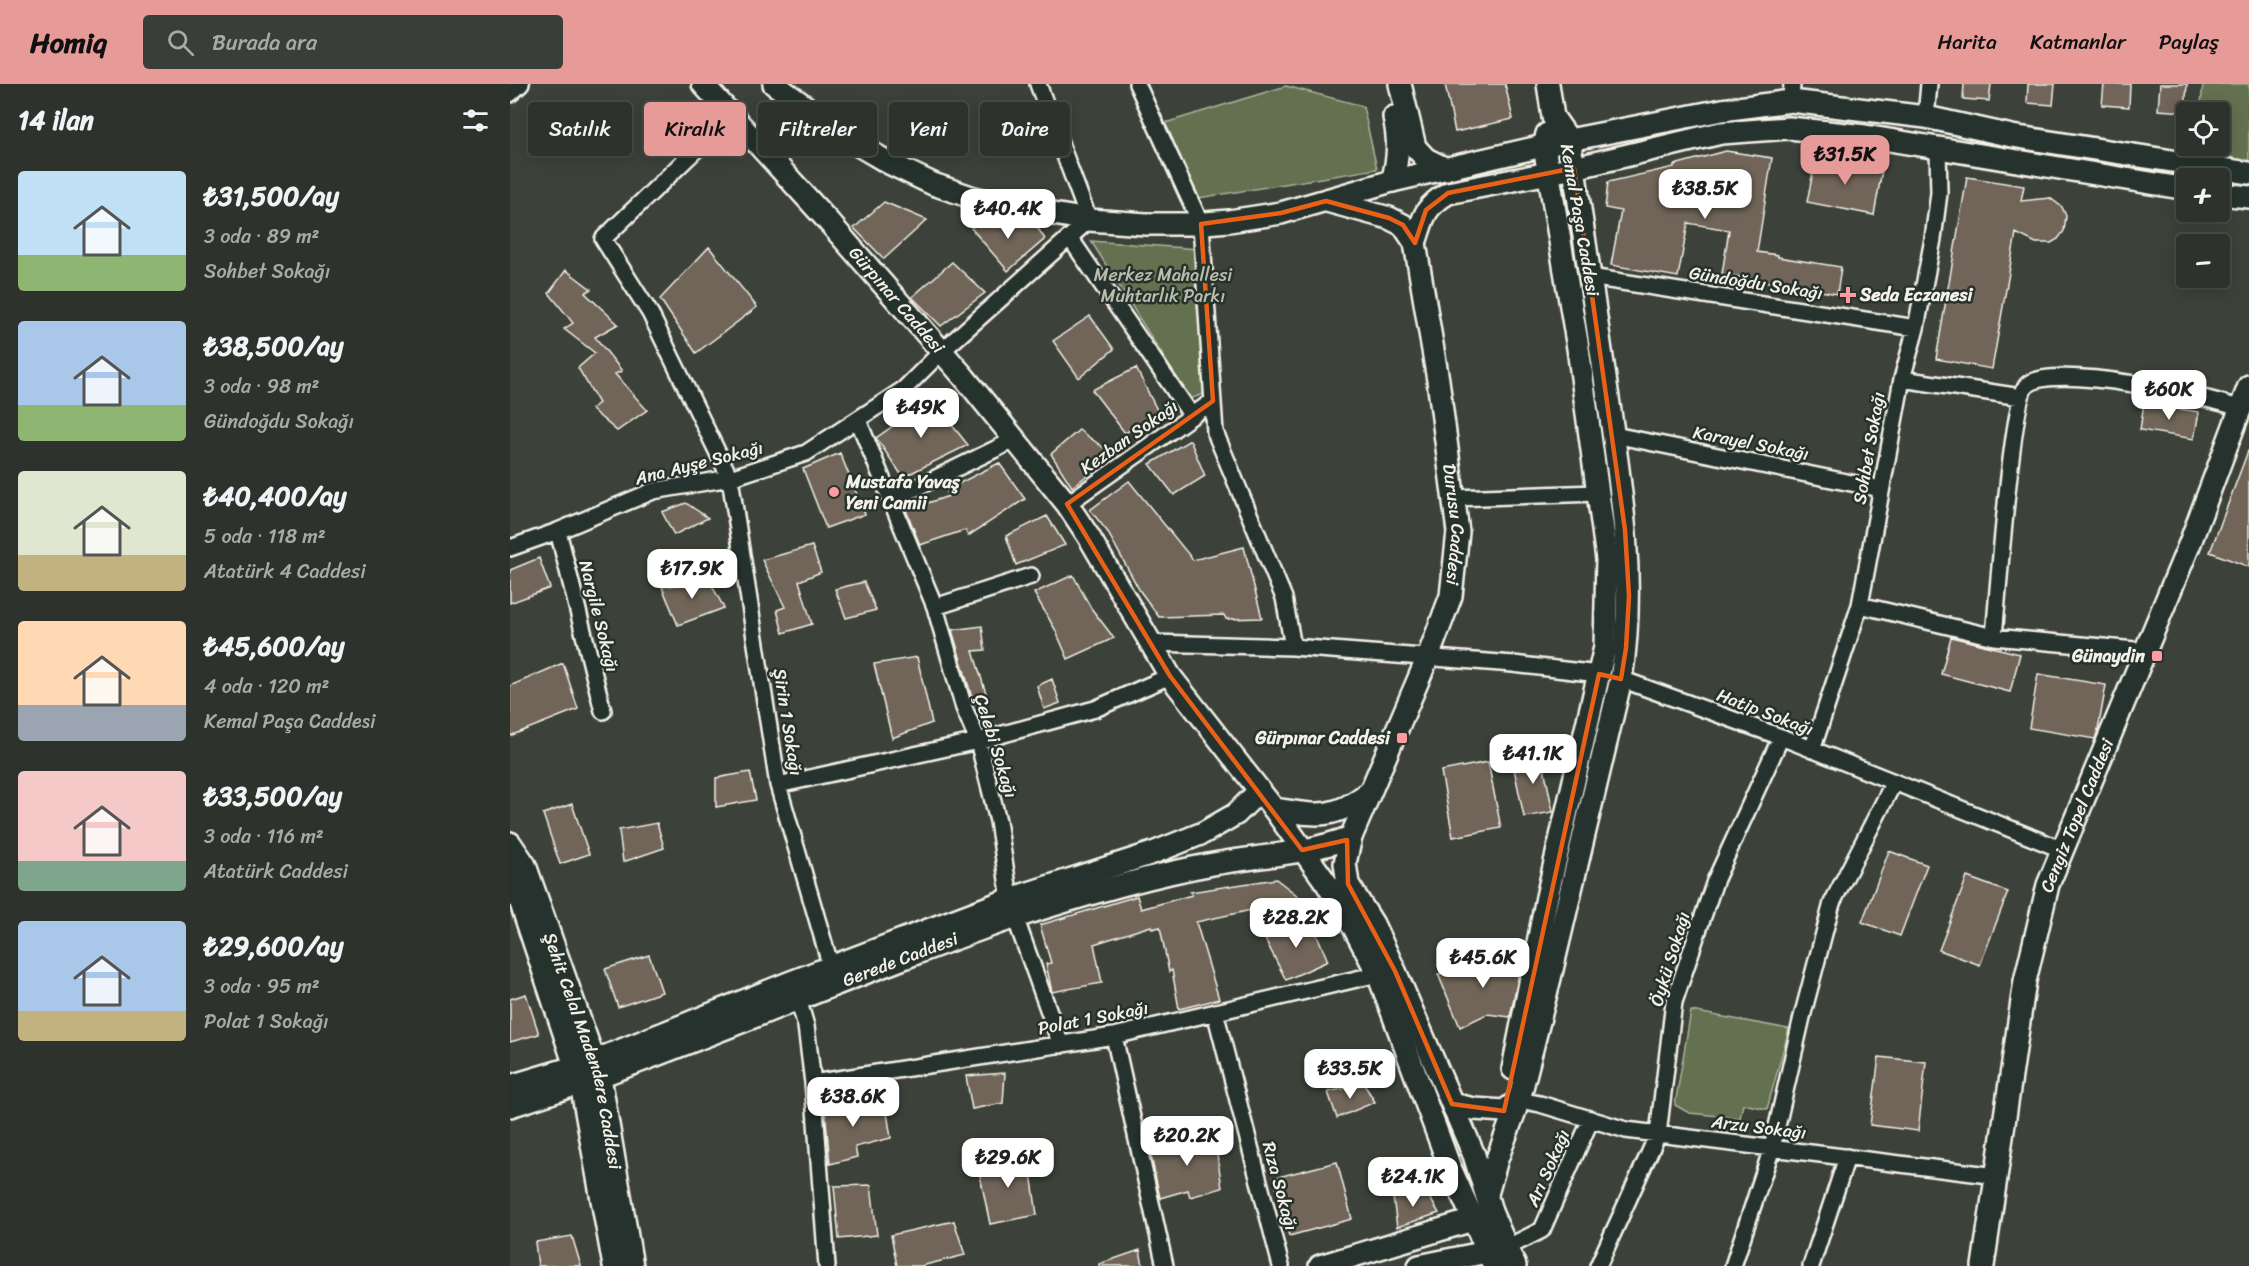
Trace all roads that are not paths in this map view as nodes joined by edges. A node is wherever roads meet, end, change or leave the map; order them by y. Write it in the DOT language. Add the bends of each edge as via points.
graph roads {
  1 [pos="521,84"];
  2 [pos="703,84"];
  3 [pos="774,84"];
  4 [pos="1038,84"];
  5 [pos="1137,84"];
  6 [pos="1387,84"];
  7 [pos="1400,84"];
  8 [pos="1548,84"];
  9 [pos="1929,84"];
  10 [pos="1791,92"];
  11 [pos="510,94"];
  12 [pos="720,102"];
  13 [pos="1553,117"];
  14 [pos="1926,117"];
  15 [pos="1789,128"];
  16 [pos="746,131"];
  17 [pos="1569,140"];
  18 [pos="1544,146"];
  19 [pos="1938,149"];
  20 [pos="689,156"];
  21 [pos="1574,168"];
  22 [pos="1446,169"];
  23 [pos="1550,173"];
  24 [pos="2249,173"];
  25 [pos="1392,181"];
  26 [pos="2176,187"];
  27 [pos="2230,195"];
  28 [pos="2249,197"];
  29 [pos="1326,201"];
  30 [pos="1089,220"];
  31 [pos="1201,224"];
  32 [pos="1070,238"];
  33 [pos="1415,243"];
  34 [pos="1590,277"];
  35 [pos="1916,328"];
  36 [pos="942,351"];
  37 [pos="1902,379"];
  38 [pos="2249,386"];
  39 [pos="2021,398"];
  40 [pos="1213,401"];
  41 [pos="2241,409"];
  42 [pos="1192,416"];
  43 [pos="858,420"];
  44 [pos="1614,435"];
  45 [pos="1016,439"];
  46 [pos="730,478"];
  47 [pos="1881,489"];
  48 [pos="1598,493"];
  49 [pos="1454,498"];
  50 [pos="891,500"];
  51 [pos="1067,504"];
  52 [pos="558,531"];
  53 [pos="510,548"];
  54 [pos="1031,576"];
  55 [pos="1860,605"];
  56 [pos="935,607"];
  57 [pos="1994,637"];
  58 [pos="1151,643"];
  59 [pos="1293,647"];
  60 [pos="2146,651"];
  61 [pos="1428,657"];
  62 [pos="1599,674"];
  63 [pos="1170,676"];
  64 [pos="1621,679"];
  65 [pos="603,711"];
  66 [pos="1781,737"];
  67 [pos="978,741"];
  68 [pos="1812,750"];
  69 [pos="1894,782"];
  70 [pos="778,785"];
  71 [pos="1259,791"];
  72 [pos="1369,792"];
  73 [pos="1274,809"];
  74 [pos="1351,837"];
  75 [pos="510,843"];
  76 [pos="1302,850"];
  77 [pos="2063,850"];
  78 [pos="510,870"];
  79 [pos="1013,908"];
  80 [pos="831,967"];
  81 [pos="1378,974"];
  82 [pos="794,990"];
  83 [pos="1215,1012"];
  84 [pos="1114,1036"];
  85 [pos="1061,1045"];
  86 [pos="587,1072"];
  87 [pos="813,1083"];
  88 [pos="510,1086"];
  89 [pos="1452,1104"];
  90 [pos="1511,1105"];
  91 [pos="510,1106"];
  92 [pos="1592,1119"];
  93 [pos="1659,1134"];
  94 [pos="1772,1148"];
  95 [pos="1847,1157"];
  96 [pos="1479,1170"];
  97 [pos="1997,1176"];
  98 [pos="1460,1190"];
  99 [pos="1484,1210"];
  100 [pos="1501,1258"];
  101 [pos="614,1266"];
  102 [pos="632,1266"];
  103 [pos="827,1266"];
  104 [pos="1165,1266"];
  105 [pos="1281,1266"];
  106 [pos="1320,1266"];
  107 [pos="1419,1266"];
  108 [pos="1598,1266"];
  109 [pos="1733,1266"];
  110 [pos="1811,1266"];
  111 [pos="1983,1266"];
  1 -- 11 [label="street"];
  2 -- 12 [label="street, Gürpınar Caddesi"];
  3 -- 30 [label="street" via="860,146 933,184 974,198"];
  4 -- 30 [label="street"];
  5 -- 31 [label="street"];
  6 -- 25 [label="street" via="1399,139"];
  7 -- 22 [label="street" via="1414,147 1426,159"];
  8 -- 13 [label="street"];
  9 -- 14 [label="street"];
  10 -- 14 [label="street"];
  10 -- 15 [label="street"];
  10 -- 17 [label="street" via="1722,110"];
  13 -- 17 [label="street, Kemal Paşa Caddesi"];
  13 -- 18 [label="street, Kemal Paşa Caddesi"];
  14 -- 24 [label="street" via="2012,136"];
  15 -- 19 [label="street"];
  15 -- 21 [label="street" via="1721,133"];
  16 -- 36 [label="street, Gürpınar Caddesi"];
  17 -- 18 [label="street"];
  17 -- 21 [label="street, Kemal Paşa Caddesi"];
  18 -- 22 [label="street"];
  18 -- 23 [label="street, Kemal Paşa Caddesi"];
  19 -- 26 [label="street"];
  19 -- 35 [label="street, Sohbet Sokağı" via="1939,193"];
  20 -- 46 [label="street, Şirin 1 Sokağı" via="603,239 650,313"];
  21 -- 23 [label="street"];
  21 -- 34 [label="street, Kemal Paşa Caddesi"];
  22 -- 25 [label="street"];
  23 -- 33 [label="street" via="1448,193 1426,210"];
  23 -- 48 [label="street, Kemal Paşa Caddesi"];
  25 -- 29 [label="street"];
  27 -- 28 [label="street"];
  29 -- 31 [label="street" via="1281,213"];
  29 -- 33 [label="street" via="1389,218 1403,225"];
  30 -- 31 [label="street"];
  30 -- 32 [label="street, Ana Ayşe Sokağı"];
  31 -- 40 [label="street"];
  32 -- 36 [label="street, Ana Ayşe Sokağı"];
  32 -- 42 [label="street"];
  33 -- 49 [label="street, Durusu Caddesi"];
  34 -- 35 [label="street, Gündoğdu Sokağı"];
  34 -- 44 [label="street, Kemal Paşa Caddesi"];
  35 -- 37 [label="street, Sohbet Sokağı"];
  36 -- 43 [label="street, Ana Ayşe Sokağı" via="904,389"];
  36 -- 45 [label="street, Gürpınar Caddesi"];
  37 -- 39 [label="street"];
  37 -- 47 [label="street, Sohbet Sokağı"];
  38 -- 41 [label="street, Cengiz Topel Caddesi"];
  39 -- 41 [label="street" via="2027,384 2037,379 2069,376 2192,394"];
  39 -- 57 [label="street" via="2013,437"];
  40 -- 42 [label="street, Kezban Sokağı"];
  40 -- 59 [label="street" via="1215,432 1284,598"];
  41 -- 60 [label="street, Cengiz Topel Caddesi"];
  42 -- 51 [label="street, Kezban Sokağı"];
  43 -- 46 [label="street, Ana Ayşe Sokağı" via="806,453"];
  43 -- 50 [label="street, Çelebi Sokağı"];
  44 -- 47 [label="street, Karayel Sokağı"];
  44 -- 64 [label="street, Kemal Paşa Caddesi" via="1629,596"];
  45 -- 50 [label="street"];
  45 -- 51 [label="street, Gürpınar Caddesi"];
  46 -- 52 [label="street, Ana Ayşe Sokağı" via="653,491"];
  46 -- 70 [label="street, Şirin 1 Sokağı"];
  47 -- 55 [label="street, Sohbet Sokağı"];
  48 -- 49 [label="street"];
  48 -- 62 [label="street, Kemal Paşa Caddesi" via="1607,559 1605,648"];
  49 -- 61 [label="street, Durusu Caddesi" via="1458,532 1451,596"];
  50 -- 56 [label="street, Çelebi Sokağı"];
  51 -- 58 [label="street, Gürpınar Caddesi"];
  52 -- 53 [label="street, Ana Ayşe Sokağı"];
  52 -- 65 [label="street, Nargile Sokağı"];
  54 -- 56 [label="street"];
  55 -- 57 [label="street"];
  55 -- 68 [label="street, Sohbet Sokağı"];
  56 -- 67 [label="street, Çelebi Sokağı" via="964,708"];
  57 -- 60 [label="street"];
  58 -- 59 [label="street"];
  58 -- 63 [label="street, Gürpınar Caddesi"];
  59 -- 61 [label="street"];
  60 -- 77 [label="street, Cengiz Topel Caddesi"];
  61 -- 62 [label="street"];
  61 -- 72 [label="street, Durusu Caddesi"];
  62 -- 64 [label="street"];
  62 -- 90 [label="street, Kemal Paşa Caddesi" via="1546,897"];
  63 -- 67 [label="street" via="1095,709"];
  63 -- 71 [label="street, Gürpınar Caddesi"];
  64 -- 66 [label="street, Hatip Sokağı"];
  64 -- 90 [label="street, Kemal Paşa Caddesi" via="1553,966"];
  66 -- 68 [label="street, Hatip Sokağı"];
  66 -- 93 [label="street, Öykü Sokağı" via="1715,881 1674,1002"];
  67 -- 70 [label="street"];
  67 -- 79 [label="street, Çelebi Sokağı" via="998,821"];
  68 -- 69 [label="street, Hatip Sokağı"];
  69 -- 77 [label="street, Hatip Sokağı"];
  69 -- 94 [label="street" via="1832,903"];
  70 -- 80 [label="street, Şirin 1 Sokağı"];
  71 -- 73 [label="street, Gürpınar Caddesi"];
  71 -- 79 [label="street, Gerede Caddesi" via="1236,814 1203,833"];
  72 -- 73 [label="street" via="1345,809 1326,814"];
  72 -- 74 [label="street, Durusu Caddesi"];
  73 -- 76 [label="street, Gürpınar Caddesi"];
  74 -- 76 [label="street, Gerede Caddesi"];
  74 -- 89 [label="street, Durusu Caddesi" via="1345,863 1348,884 1373,924"];
  75 -- 86 [label="street, Şehit Celal Madendere Caddesi" via="525,865"];
  76 -- 79 [label="street, Gerede Caddesi" via="1213,864"];
  76 -- 81 [label="street, Gürpınar Caddesi" via="1354,928"];
  77 -- 97 [label="street, Cengiz Topel Caddesi" via="2048,885 2025,981"];
  78 -- 86 [label="street, Şehit Celal Madendere Caddesi"];
  79 -- 80 [label="street, Gerede Caddesi"];
  79 -- 82 [label="street, Gerede Caddesi"];
  79 -- 85 [label="street, Çelebi Sokağı"];
  80 -- 82 [label="street, Gerede Caddesi"];
  81 -- 83 [label="street, Polat 1 Sokağı"];
  81 -- 98 [label="street, Gürpınar Caddesi"];
  82 -- 86 [label="street, Gerede Caddesi"];
  82 -- 87 [label="street" via="806,1026"];
  83 -- 84 [label="street, Polat 1 Sokağı"];
  83 -- 105 [label="street, Rıza Sokağı"];
  84 -- 85 [label="street, Polat 1 Sokağı"];
  84 -- 104 [label="street"];
  85 -- 87 [label="street, Polat 1 Sokağı"];
  86 -- 88 [label="street, Gerede Caddesi"];
  86 -- 91 [label="street, Gerede Caddesi"];
  86 -- 101 [label="street, Şehit Celal Madendere Caddesi"];
  86 -- 102 [label="street, Şehit Celal Madendere Caddesi"];
  87 -- 103 [label="street"];
  89 -- 90 [label="street" via="1474,1109"];
  89 -- 96 [label="street, Durusu Caddesi"];
  90 -- 92 [label="street, Arzu Sokağı" via="1540,1104"];
  90 -- 96 [label="street, Kemal Paşa Caddesi"];
  90 -- 99 [label="street, Kemal Paşa Caddesi"];
  92 -- 93 [label="street, Arzu Sokağı" via="1626,1130"];
  92 -- 100 [label="street, Arı Sokağı" via="1542,1230"];
  93 -- 94 [label="street, Arzu Sokağı"];
  93 -- 108 [label="street, Öykü Sokağı"];
  94 -- 95 [label="street, Arzu Sokağı"];
  94 -- 109 [label="street"];
  95 -- 97 [label="street, Arzu Sokağı"];
  95 -- 110 [label="street"];
  96 -- 98 [label="street, Kemal Paşa Caddesi"];
  96 -- 99 [label="street, Durusu Caddesi"];
  97 -- 111 [label="street, Cengiz Topel Caddesi"];
  98 -- 99 [label="street, Gürpınar Caddesi"];
  99 -- 100 [label="street"];
  99 -- 106 [label="street"];
  100 -- 107 [label="street"];
}
